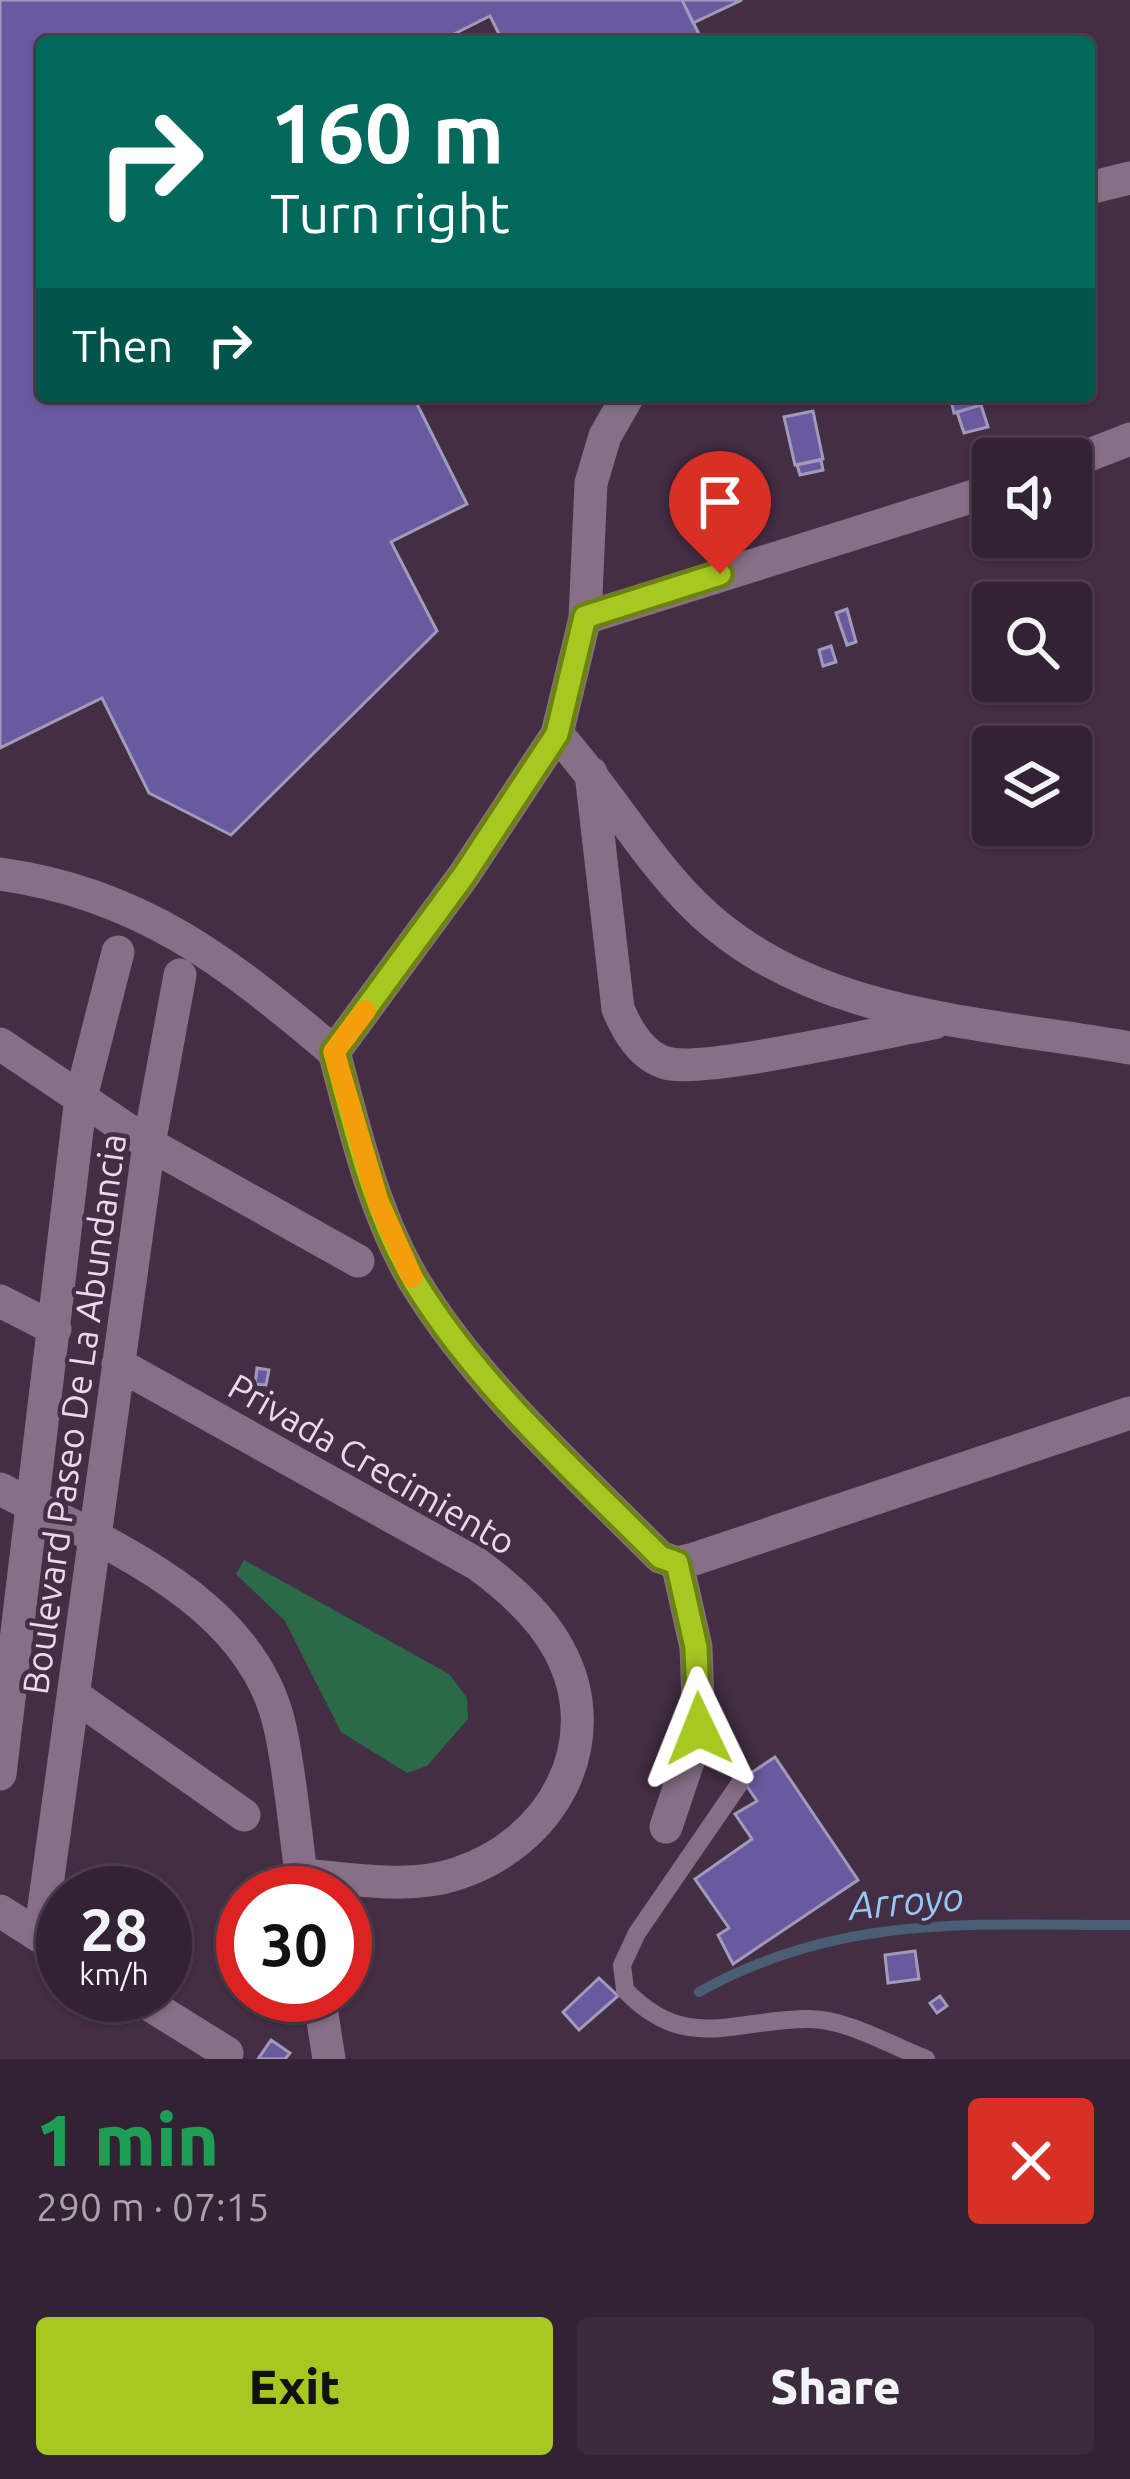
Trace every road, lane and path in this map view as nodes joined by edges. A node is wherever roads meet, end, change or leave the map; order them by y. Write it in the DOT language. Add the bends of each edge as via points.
graph roads {
  1 [pos="1130,178"];
  2 [pos="1095,187"];
  3 [pos="625,402"];
  4 [pos="1130,439"];
  5 [pos="1092,454"];
  6 [pos="972,497"];
  7 [pos="585,617"];
  8 [pos="557,734"];
  9 [pos="591,771"];
  10 [pos="0,874"];
  11 [pos="118,952"];
  12 [pos="180,974"];
  13 [pos="948,1020"];
  14 [pos="0,1044"];
  15 [pos="1130,1048"];
  16 [pos="334,1052"];
  17 [pos="81,1097"];
  18 [pos="148,1144"];
  19 [pos="358,1261"];
  20 [pos="0,1301"];
  21 [pos="55,1329"];
  22 [pos="118,1364"];
  23 [pos="1130,1413"];
  24 [pos="0,1489"];
  25 [pos="35,1507"];
  26 [pos="94,1540"];
  27 [pos="677,1563"];
  28 [pos="8,1659"];
  29 [pos="75,1696"];
  30 [pos="0,1774"];
  31 [pos="740,1783"];
  32 [pos="244,1815"];
  33 [pos="666,1828"];
  34 [pos="300,1866"];
  35 [pos="372,1883"];
  36 [pos="30,1929"];
  37 [pos="177,2022"];
  38 [pos="324,2022"];
  39 [pos="227,2053"];
  40 [pos="329,2059"];
  41 [pos="926,2059"];
  1 -- 2 [label="street"];
  3 -- 7 [label="street" via="591,483"];
  4 -- 5 [label="street"];
  6 -- 7 [label="street"];
  7 -- 8 [label="street"];
  8 -- 9 [label="street"];
  8 -- 16 [label="street"];
  9 -- 13 [label="street" via="694,904 739,943 856,999"];
  9 -- 13 [label="street" via="618,1009 631,1038 665,1063 713,1062"];
  10 -- 16 [label="street" via="147,914 265,993"];
  11 -- 17 [label="street, Boulevard Paseo De La Abundancia"];
  12 -- 18 [label="street, Boulevard Paseo De La Abundancia"];
  13 -- 15 [label="street"];
  14 -- 17 [label="street"];
  16 -- 27 [label="street" via="378,1201 414,1281 523,1418 660,1557"];
  17 -- 18 [label="street"];
  17 -- 21 [label="street, Boulevard Paseo De La Abundancia"];
  18 -- 19 [label="street"];
  18 -- 22 [label="street, Boulevard Paseo De La Abundancia"];
  20 -- 21 [label="street"];
  21 -- 25 [label="street, Boulevard Paseo De La Abundancia"];
  22 -- 26 [label="street, Boulevard Paseo De La Abundancia"];
  22 -- 35 [label="street, Privada Crecimiento" via="477,1564 559,1649 580,1741 554,1802 508,1850 456,1874"];
  23 -- 27 [label="street"];
  24 -- 25 [label="street"];
  25 -- 26 [label="street"];
  25 -- 28 [label="street, Boulevard Paseo De La Abundancia"];
  26 -- 29 [label="street, Boulevard Paseo De La Abundancia"];
  26 -- 34 [label="street" via="203,1606 260,1675 280,1724"];
  27 -- 33 [label="street" via="696,1647 699,1729"];
  28 -- 30 [label="street, Boulevard Paseo De La Abundancia"];
  29 -- 32 [label="street"];
  29 -- 36 [label="street, Boulevard Paseo De La Abundancia"];
  31 -- 41 [label="lane" via="637,1933 622,1965 626,1990 664,2020 691,2029 810,2019"];
  37 -- 39 [label="street"];
  38 -- 40 [label="street"];
}
